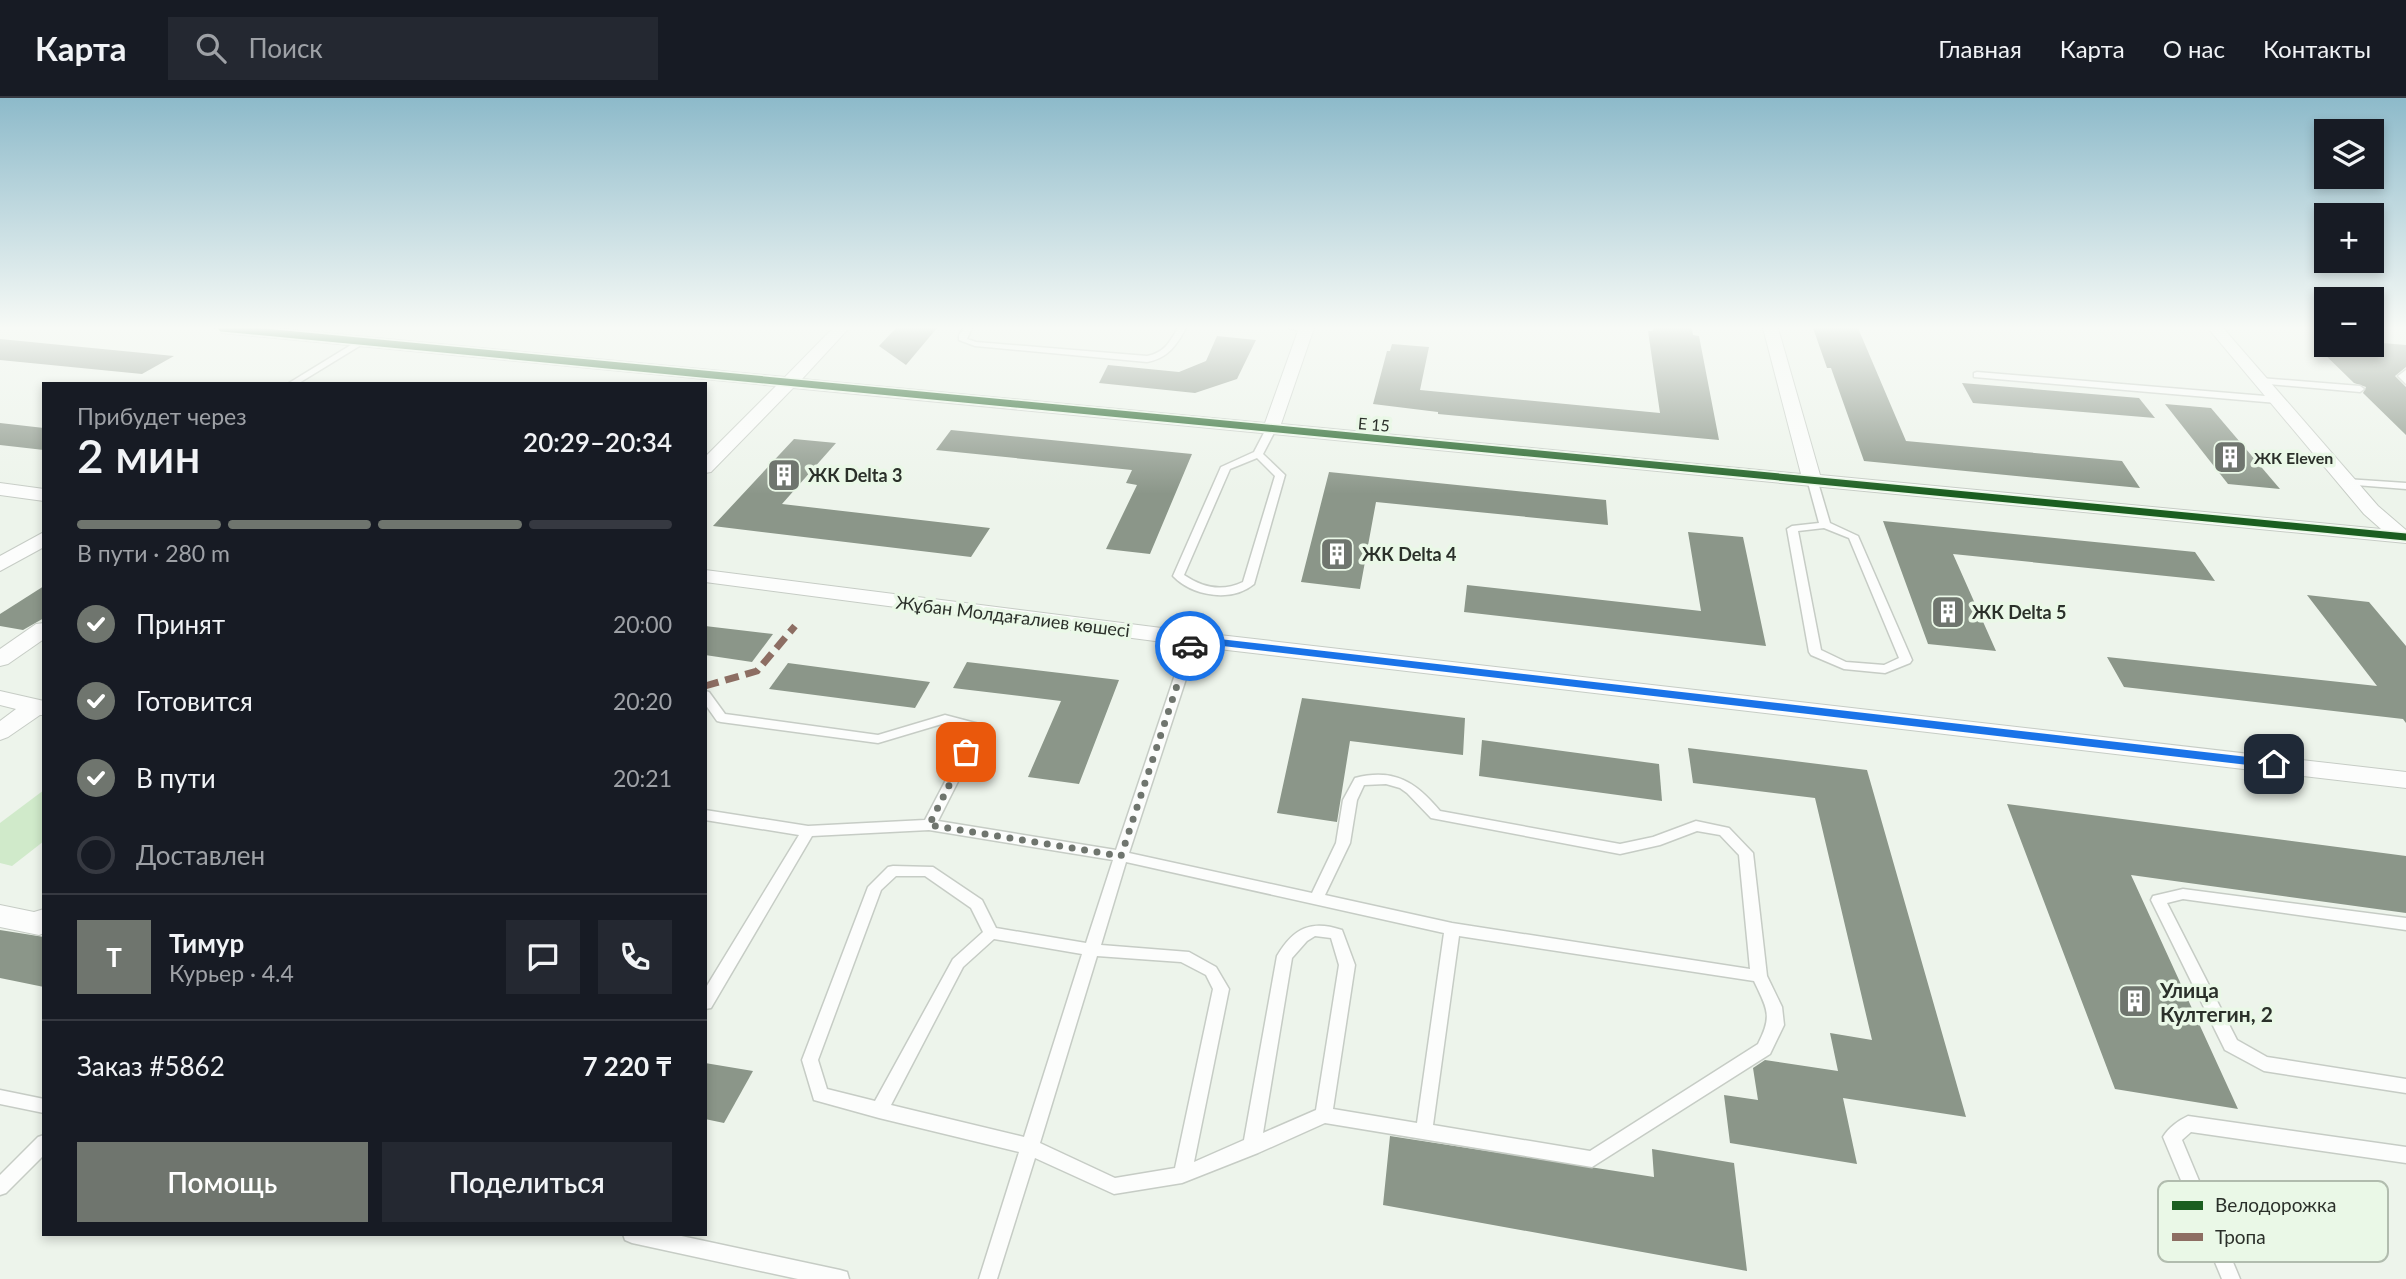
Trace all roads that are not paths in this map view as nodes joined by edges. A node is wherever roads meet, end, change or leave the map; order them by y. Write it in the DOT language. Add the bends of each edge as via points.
graph roads {
  1 [pos="788,383"];
  2 [pos="800,383"];
  3 [pos="1285,383"];
  4 [pos="1785,383"];
  5 [pos="2074,383"];
  6 [pos="2262,383"];
  7 [pos="2286,383"];
  8 [pos="2360,389"];
  9 [pos="2277,400"];
  10 [pos="1271,429"];
  11 [pos="1258,454"];
  12 [pos="707,466"];
  13 [pos="1812,480"];
  14 [pos="2346,482"];
  15 [pos="2406,486"];
  16 [pos="0,489"];
  17 [pos="42,495"];
  18 [pos="1825,525"];
  19 [pos="2404,538"];
  20 [pos="42,539"];
  21 [pos="0,565"];
  22 [pos="707,576"];
  23 [pos="42,630"];
  24 [pos="1193,639"];
  25 [pos="0,659"];
  26 [pos="0,698"];
  27 [pos="707,698"];
  28 [pos="39,708"];
  29 [pos="0,732"];
  30 [pos="2406,780"];
  31 [pos="707,815"];
  32 [pos="929,825"];
  33 [pos="808,831"];
  34 [pos="1121,856"];
  35 [pos="1317,897"];
  36 [pos="0,916"];
  37 [pos="42,921"];
  38 [pos="2406,924"];
  39 [pos="1452,929"];
  40 [pos="991,933"];
  41 [pos="1093,950"];
  42 [pos="1759,976"];
  43 [pos="707,1000"];
  44 [pos="2406,1086"];
  45 [pos="0,1097"];
  46 [pos="42,1106"];
  47 [pos="879,1111"];
  48 [pos="1324,1115"];
  49 [pos="1424,1131"];
  50 [pos="42,1145"];
  51 [pos="1028,1146"];
  52 [pos="1252,1147"];
  53 [pos="2406,1155"];
  54 [pos="1182,1175"];
  55 [pos="2190,1181"];
  56 [pos="0,1187"];
  57 [pos="641,1236"];
  58 [pos="2224,1262"];
  59 [pos="839,1279"];
  60 [pos="988,1279"];
  61 [pos="2231,1279"];
  1 -- 12 [label="street"];
  2 -- 10 [label="street, E 15"];
  3 -- 10 [label="street"];
  4 -- 13 [label="street"];
  5 -- 9 [label="lane"];
  6 -- 9 [label="street"];
  7 -- 8 [label="lane"];
  9 -- 14 [label="street"];
  10 -- 11 [label="lane"];
  10 -- 13 [label="street, E 15"];
  11 -- 11 [label="lane" via="1226,467 1178,576 1193,587 1210,592 1248,584 1280,475"];
  13 -- 18 [label="lane"];
  13 -- 19 [label="street, E 15"];
  14 -- 15 [label="lane"];
  14 -- 19 [label="street"];
  16 -- 17 [label="street"];
  18 -- 18 [label="lane" via="1792,529 1815,652 1844,665 1885,669 1906,660 1853,536"];
  20 -- 21 [label="street"];
  22 -- 24 [label="street, Жұбан Молдағалиев көшесі"];
  23 -- 25 [label="street"];
  24 -- 30 [label="street, Жұбан Молдағалиев көшесі"];
  24 -- 34 [label="lane"];
  26 -- 28 [label="street"];
  27 -- 32 [label="lane" via="721,718 878,739 945,719 979,728"];
  28 -- 29 [label="street"];
  31 -- 33 [label="lane"];
  32 -- 33 [label="lane"];
  32 -- 34 [label="lane"];
  33 -- 43 [label="lane"];
  34 -- 35 [label="lane"];
  34 -- 41 [label="lane"];
  35 -- 39 [label="lane"];
  35 -- 42 [label="lane" via="1343,843 1350,800 1360,781 1385,778 1414,788 1436,816 1620,849 1696,826 1715,829 1724,831 1746,853"];
  36 -- 37 [label="street" via="38,924"];
  38 -- 44 [label="lane" via="2183,894 2158,900 2231,1045 2264,1064"];
  39 -- 42 [label="lane"];
  39 -- 49 [label="lane"];
  40 -- 41 [label="lane"];
  40 -- 47 [label="lane" via="958,963"];
  40 -- 47 [label="lane" via="977,904 928,871 893,871 875,887 810,1060 820,1095"];
  41 -- 51 [label="lane"];
  41 -- 54 [label="lane" via="1184,956 1210,971 1221,989"];
  42 -- 49 [label="lane" via="1774,1007 1776,1025 1764,1049 1592,1158"];
  45 -- 46 [label="lane"];
  47 -- 51 [label="lane"];
  48 -- 49 [label="lane"];
  48 -- 52 [label="lane"];
  48 -- 52 [label="lane" via="1347,965 1337,934 1322,928 1304,933 1285,956"];
  50 -- 56 [label="lane"];
  51 -- 54 [label="lane" via="1114,1186"];
  51 -- 60 [label="lane"];
  52 -- 54 [label="lane"];
  53 -- 55 [label="lane" via="2188,1124 2172,1137"];
  57 -- 59 [label="lane"];
  58 -- 61 [label="lane"];
}
